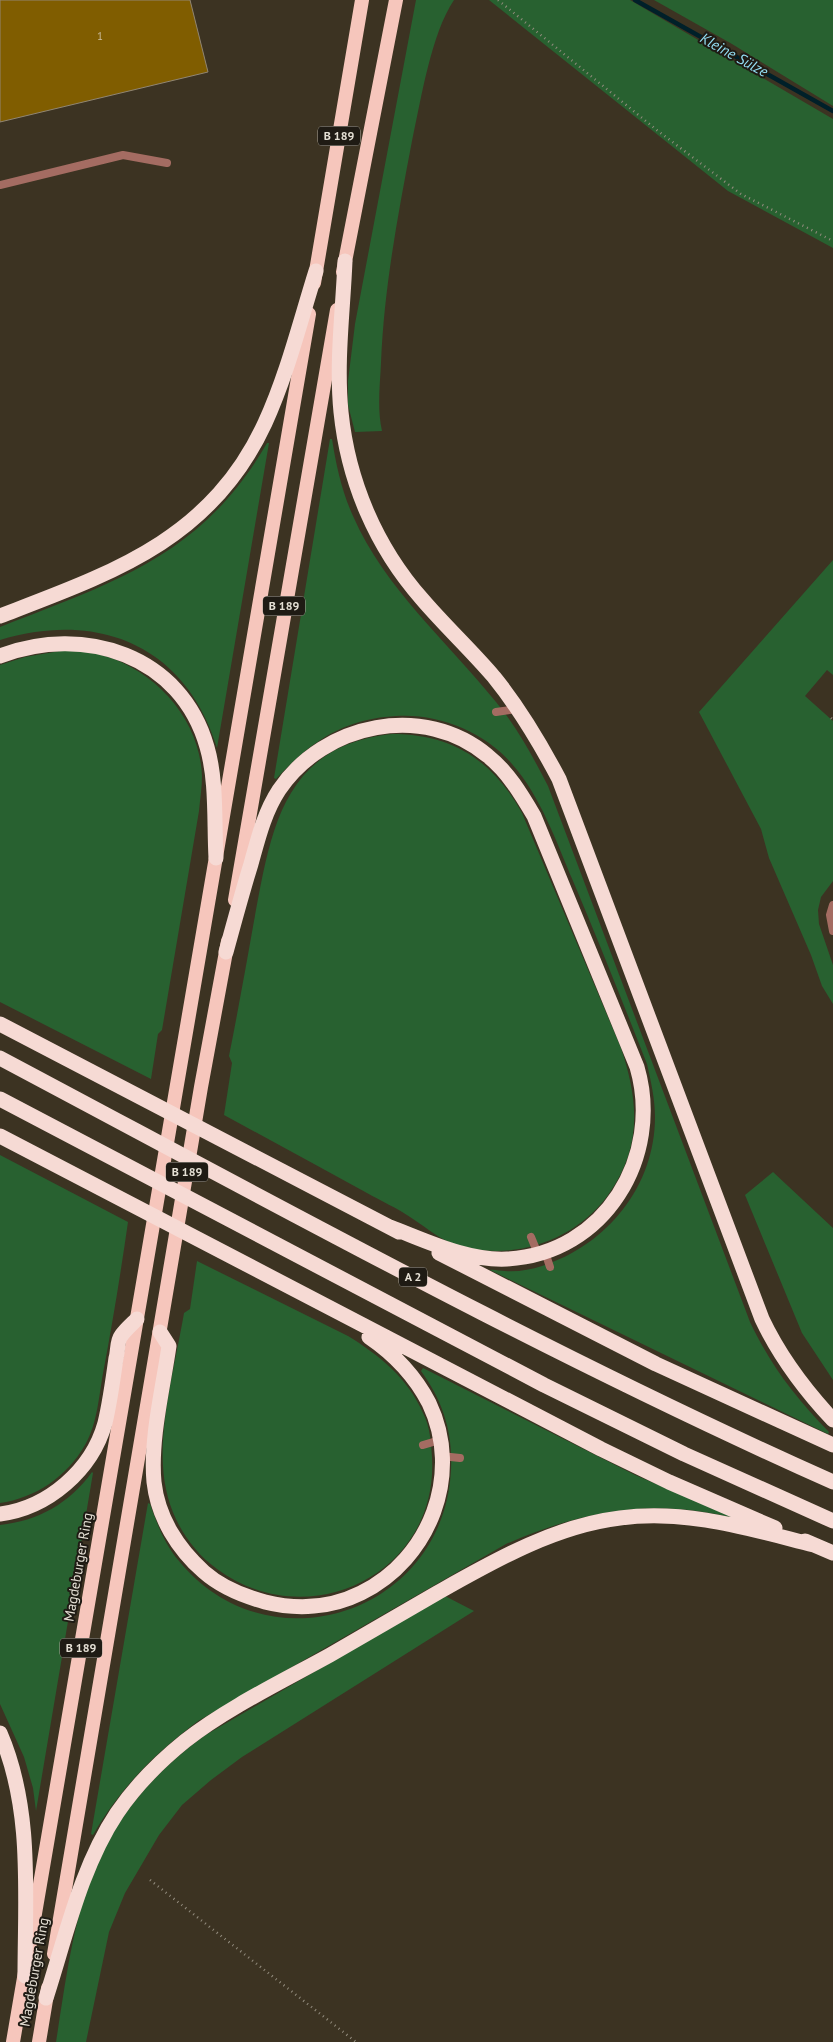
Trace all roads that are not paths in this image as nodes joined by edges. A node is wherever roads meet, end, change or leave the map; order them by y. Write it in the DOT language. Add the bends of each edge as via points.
graph roads {
  1 [pos="362,0"];
  2 [pos="396,0"];
  3 [pos="167,164"];
  4 [pos="0,185"];
  5 [pos="345,261"];
  6 [pos="316,271"];
  7 [pos="0,616"];
  8 [pos="0,656"];
  9 [pos="518,709"];
  10 [pos="496,712"];
  11 [pos="216,858"];
  12 [pos="833,904"];
  13 [pos="833,932"];
  14 [pos="226,952"];
  15 [pos="0,1024"];
  16 [pos="0,1058"];
  17 [pos="0,1099"];
  18 [pos="0,1136"];
  19 [pos="390,1227"];
  20 [pos="531,1237"];
  21 [pos="542,1253"];
  22 [pos="550,1267"];
  23 [pos="320,1304"];
  24 [pos="137,1319"];
  25 [pos="160,1332"];
  26 [pos="833,1420"];
  27 [pos="440,1440"];
  28 [pos="423,1445"];
  29 [pos="833,1445"];
  30 [pos="441,1456"];
  31 [pos="460,1458"];
  32 [pos="833,1482"];
  33 [pos="0,1514"];
  34 [pos="833,1521"];
  35 [pos="814,1545"];
  36 [pos="833,1553"];
  37 [pos="0,1733"];
  38 [pos="25,1976"];
  39 [pos="46,1998"];
  40 [pos="13,2042"];
  41 [pos="39,2042"];
  1 -- 6 [label="highway, B 189"];
  2 -- 5 [label="highway, B 189"];
  3 -- 4 [label="lane" via="123,155"];
  5 -- 9 [label="highway" via="341,411 347,450 364,507 384,546 408,581"];
  5 -- 14 [label="highway, B 189"];
  6 -- 7 [label="highway" via="269,415 246,458 216,496 170,538 126,565"];
  6 -- 11 [label="highway, B 189"];
  8 -- 11 [label="highway" via="48,644 94,645 131,657 168,682 189,707 207,746 212,769"];
  9 -- 10 [label="lane"];
  9 -- 26 [label="highway" via="567,798 762,1319 792,1371"];
  11 -- 24 [label="highway, Magdeburger Ring / B 189"];
  12 -- 13 [label="lane" via="830,914"];
  14 -- 21 [label="highway" via="263,821 278,791 302,762 316,751 347,734 386,725 411,725 456,737 478,748 496,763 512,780 534,816 630,1048 643,1091 639,1151 622,1189 595,1222 572,1239"];
  14 -- 25 [label="highway, Magdeburger Ring / B 189"];
  15 -- 19 [label="highway"];
  16 -- 32 [label="highway, A 2" via="536,1340"];
  17 -- 34 [label="highway, A 2" via="553,1389 684,1454"];
  18 -- 23 [label="highway"];
  19 -- 21 [label="highway" via="480,1257 507,1259"];
  19 -- 29 [label="highway" via="656,1364"];
  20 -- 21 [label="lane"];
  21 -- 22 [label="lane"];
  23 -- 27 [label="highway" via="372,1339 410,1374 430,1405"];
  23 -- 35 [label="highway" via="600,1449"];
  24 -- 33 [label="highway" via="120,1337 105,1423 81,1469 45,1499"];
  24 -- 38 [label="highway, Magdeburger Ring / B 189"];
  25 -- 30 [label="highway" via="169,1346 155,1442 154,1482 158,1500 170,1530 187,1556 209,1577 244,1596 284,1606 319,1606 355,1596 387,1578 409,1555 432,1520 440,1491"];
  25 -- 39 [label="highway, Magdeburger Ring / B 189"];
  27 -- 28 [label="lane"];
  27 -- 30 [label="highway"];
  30 -- 31 [label="lane"];
  35 -- 36 [label="highway"];
  35 -- 39 [label="highway" via="684,1516 619,1518 578,1527 528,1545 467,1576 236,1708 197,1732 162,1761 117,1813 91,1864"];
  37 -- 38 [label="highway" via="15,1775 22,1816"];
  38 -- 40 [label="highway, Magdeburger Ring / B 189"];
  39 -- 41 [label="highway, Magdeburger Ring / B 189"];
}
